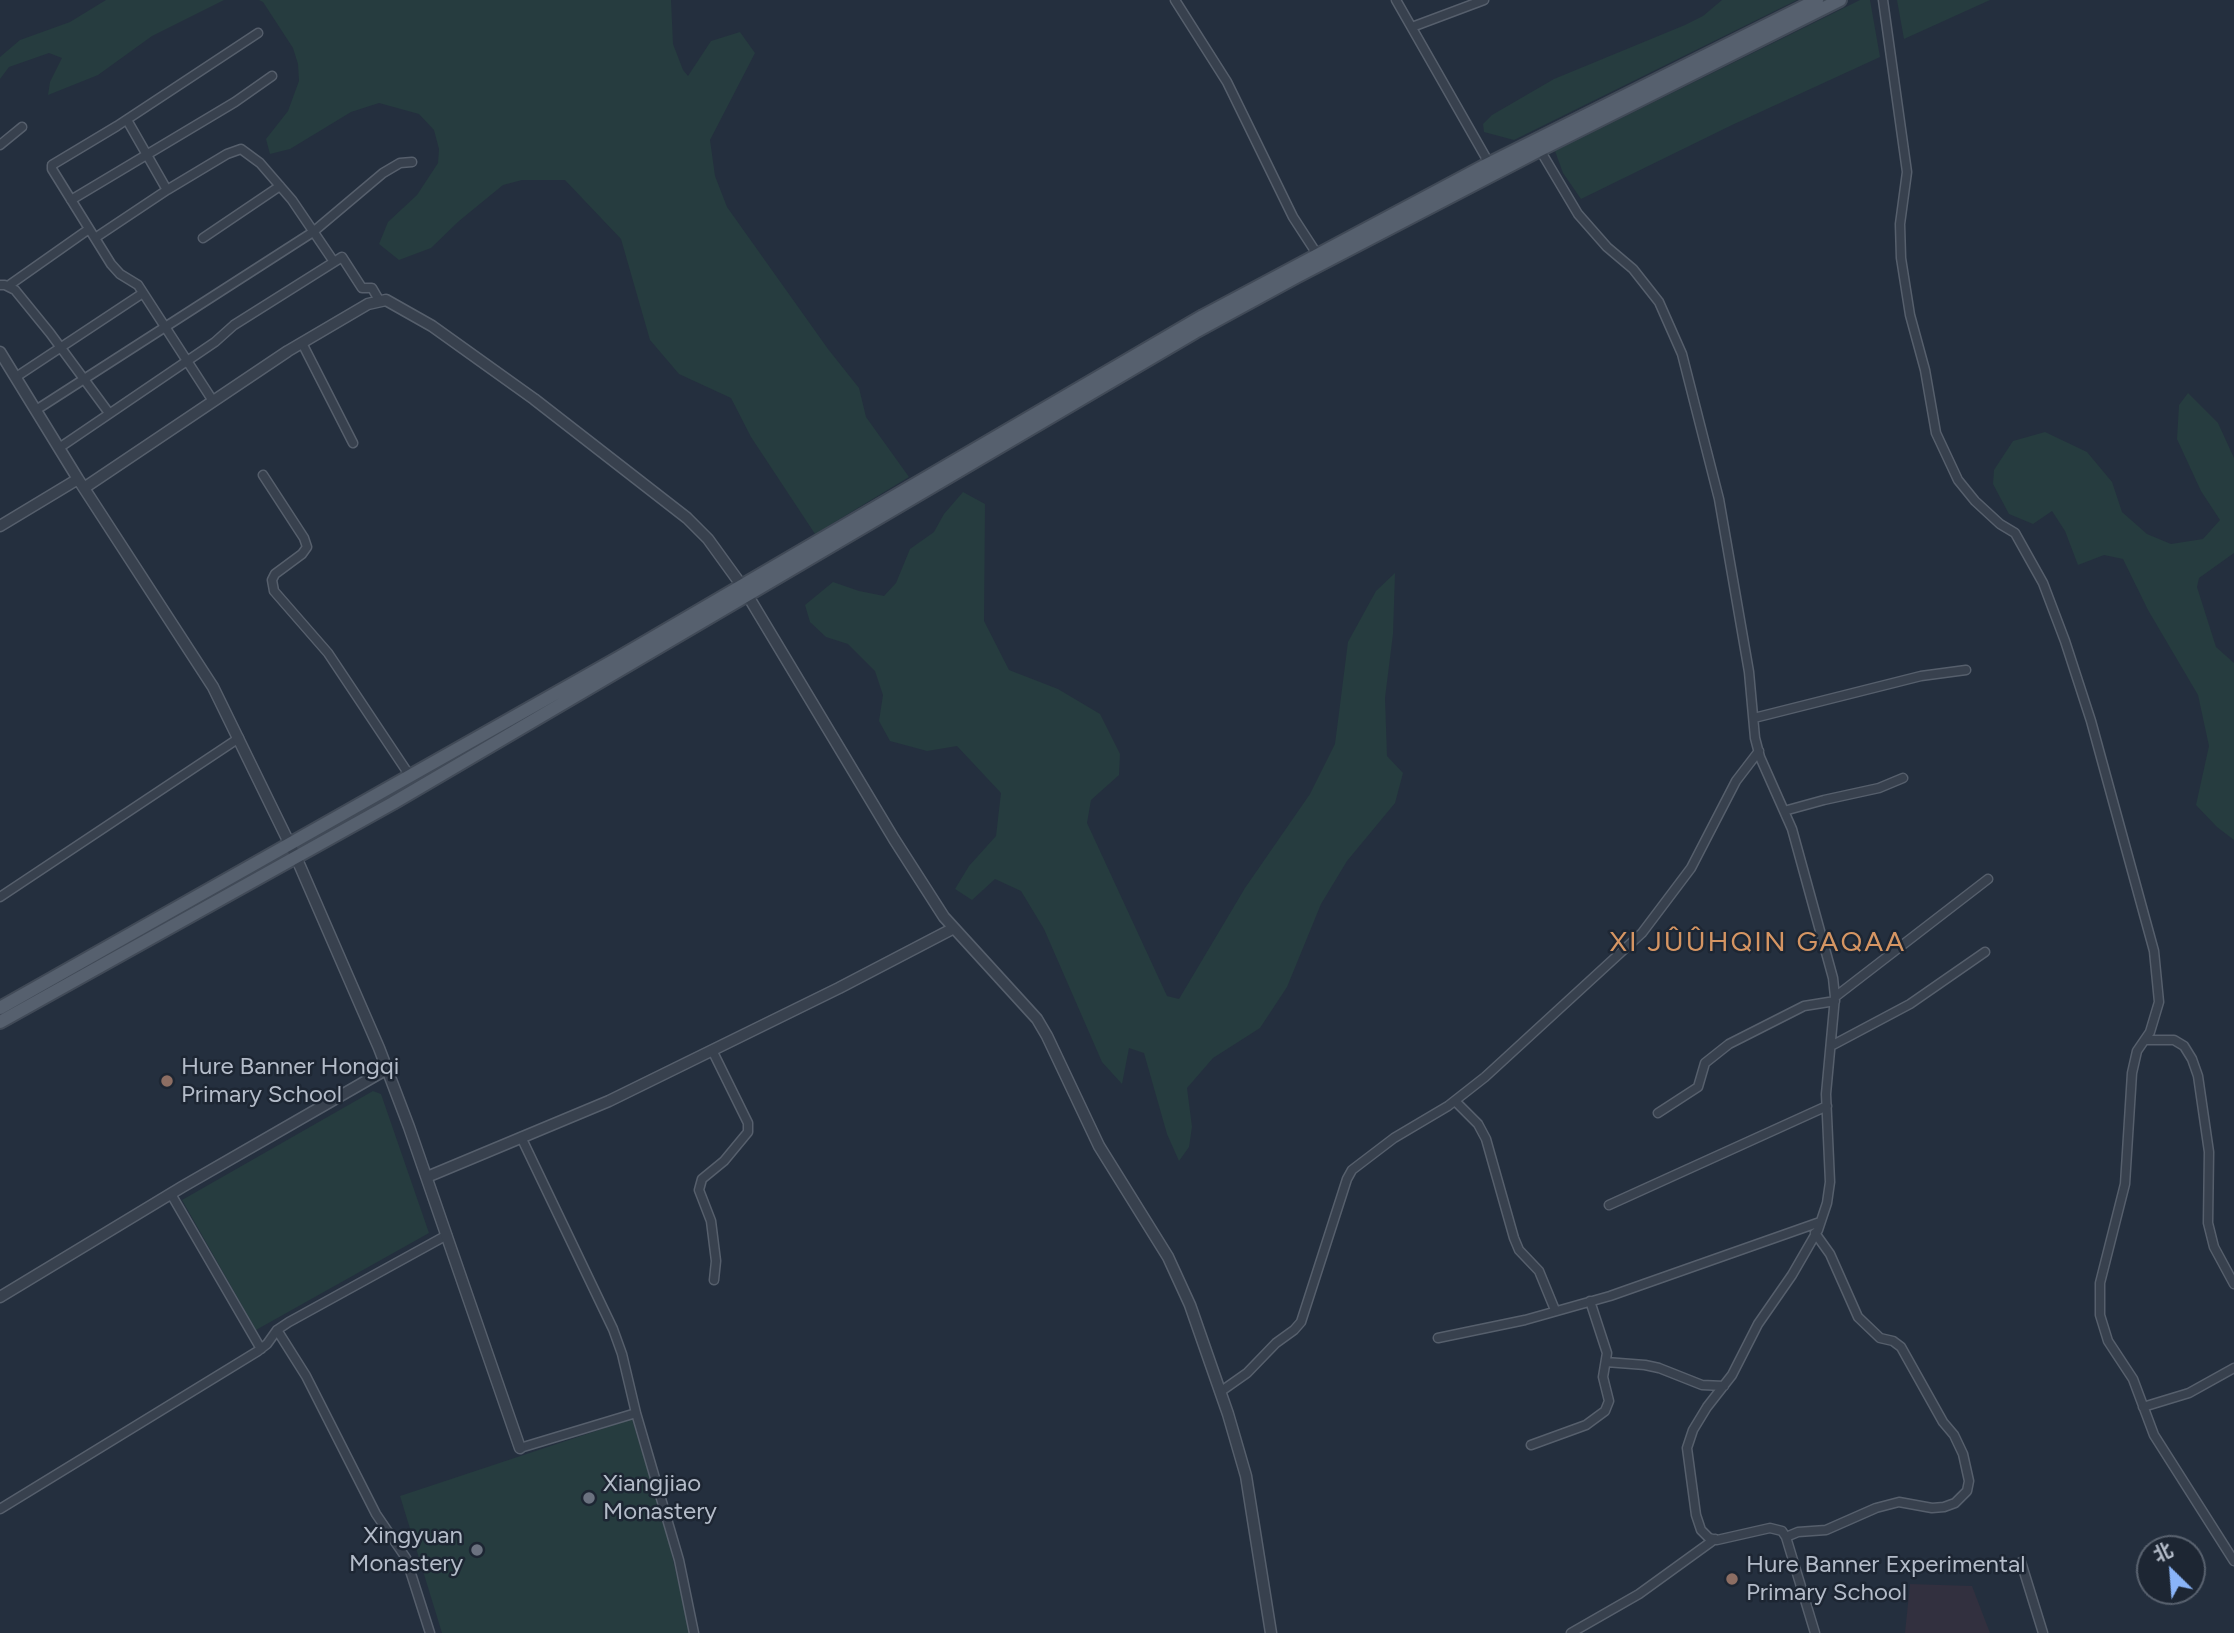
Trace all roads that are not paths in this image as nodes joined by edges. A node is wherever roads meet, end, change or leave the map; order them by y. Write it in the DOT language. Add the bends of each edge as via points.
graph roads {
  1 [pos="1175,0"];
  2 [pos="1396,0"];
  3 [pos="1484,0"];
  4 [pos="1817,0"];
  5 [pos="1840,0"];
  6 [pos="1883,0"];
  7 [pos="1412,27"];
  8 [pos="258,33"];
  9 [pos="272,76"];
  10 [pos="127,120"];
  11 [pos="22,127"];
  12 [pos="0,145"];
  13 [pos="1540,150"];
  14 [pos="146,154"];
  15 [pos="411,162"];
  16 [pos="1489,163"];
  17 [pos="280,186"];
  18 [pos="167,190"];
  19 [pos="71,200"];
  20 [pos="89,229"];
  21 [pos="313,232"];
  22 [pos="95,238"];
  23 [pos="203,238"];
  24 [pos="1317,254"];
  25 [pos="334,262"];
  26 [pos="4,286"];
  27 [pos="143,293"];
  28 [pos="379,300"];
  29 [pos="165,327"];
  30 [pos="302,343"];
  31 [pos="61,347"];
  32 [pos="0,352"];
  33 [pos="187,361"];
  34 [pos="16,377"];
  35 [pos="84,379"];
  36 [pos="213,401"];
  37 [pos="36,410"];
  38 [pos="109,413"];
  39 [pos="353,443"];
  40 [pos="59,448"];
  41 [pos="263,475"];
  42 [pos="81,484"];
  43 [pos="0,526"];
  44 [pos="745,591"];
  45 [pos="1966,670"];
  46 [pos="1754,718"];
  47 [pos="239,738"];
  48 [pos="1759,751"];
  49 [pos="410,776"];
  50 [pos="1903,778"];
  51 [pos="1784,811"];
  52 [pos="290,844"];
  53 [pos="296,857"];
  54 [pos="1988,879"];
  55 [pos="0,897"];
  56 [pos="954,928"];
  57 [pos="1985,952"];
  58 [pos="1835,999"];
  59 [pos="0,1008"];
  60 [pos="0,1022"];
  61 [pos="2145,1040"];
  62 [pos="1831,1046"];
  63 [pos="712,1050"];
  64 [pos="387,1069"];
  65 [pos="1455,1101"];
  66 [pos="1827,1106"];
  67 [pos="1658,1113"];
  68 [pos="521,1137"];
  69 [pos="426,1177"];
  70 [pos="171,1194"];
  71 [pos="1609,1205"];
  72 [pos="1820,1222"];
  73 [pos="1815,1233"];
  74 [pos="447,1235"];
  75 [pos="714,1280"];
  76 [pos="2234,1284"];
  77 [pos="0,1297"];
  78 [pos="1590,1301"];
  79 [pos="1555,1310"];
  80 [pos="277,1330"];
  81 [pos="1438,1338"];
  82 [pos="261,1349"];
  83 [pos="1606,1362"];
  84 [pos="2234,1368"];
  85 [pos="1724,1387"];
  86 [pos="1220,1392"];
  87 [pos="2143,1407"];
  88 [pos="636,1413"];
  89 [pos="1531,1445"];
  90 [pos="520,1448"];
  91 [pos="0,1508"];
  92 [pos="1786,1537"];
  93 [pos="1715,1539"];
  94 [pos="2234,1561"];
  95 [pos="2021,1562"];
  96 [pos="430,1633"];
  97 [pos="694,1633"];
  98 [pos="1271,1633"];
  99 [pos="1571,1633"];
  100 [pos="1815,1633"];
  101 [pos="2043,1633"];
  1 -- 24 [label="street" via="1227,82 1293,217"];
  2 -- 7 [label="street"];
  3 -- 7 [label="street"];
  4 -- 16 [label="main road"];
  5 -- 13 [label="main road"];
  6 -- 61 [label="street" via="1907,172 1901,258 1936,433 1958,480 1975,502 2015,533 2023,545 2065,642 2154,951 2159,1002"];
  7 -- 16 [label="street"];
  8 -- 10 [label="street"];
  9 -- 14 [label="street"];
  10 -- 14 [label="street"];
  10 -- 19 [label="street" via="52,165"];
  11 -- 12 [label="street"];
  13 -- 44 [label="main road" via="1195,332"];
  13 -- 46 [label="street" via="1578,214 1633,269 1658,302 1682,354 1719,499"];
  14 -- 18 [label="street"];
  14 -- 19 [label="street"];
  15 -- 21 [label="street" via="383,173"];
  16 -- 24 [label="main road"];
  17 -- 18 [label="street" via="241,149"];
  17 -- 21 [label="street"];
  17 -- 23 [label="street"];
  18 -- 22 [label="street"];
  19 -- 20 [label="street"];
  20 -- 22 [label="street"];
  20 -- 26 [label="street"];
  21 -- 25 [label="street"];
  21 -- 29 [label="street"];
  22 -- 27 [label="street" via="111,264"];
  24 -- 44 [label="main road" via="1126,359"];
  25 -- 28 [label="street" via="342,257 346,260 362,288 372,288"];
  25 -- 33 [label="street" via="234,325"];
  26 -- 31 [label="street" via="15,289"];
  27 -- 29 [label="street"];
  27 -- 31 [label="street"];
  28 -- 30 [label="street"];
  28 -- 44 [label="street" via="399,305 432,326 669,502 708,539"];
  29 -- 33 [label="street"];
  29 -- 35 [label="street"];
  30 -- 36 [label="street"];
  30 -- 39 [label="street"];
  31 -- 34 [label="street"];
  31 -- 35 [label="street"];
  32 -- 34 [label="street"];
  33 -- 36 [label="street"];
  33 -- 38 [label="street"];
  34 -- 37 [label="street"];
  35 -- 37 [label="street"];
  35 -- 38 [label="street"];
  36 -- 42 [label="street"];
  37 -- 40 [label="street"];
  38 -- 40 [label="street"];
  40 -- 42 [label="street"];
  41 -- 49 [label="street" via="307,547 275,574 274,591 328,653"];
  42 -- 43 [label="street"];
  42 -- 47 [label="street" via="200,666"];
  44 -- 49 [label="main road"];
  44 -- 53 [label="main road"];
  44 -- 56 [label="street" via="894,839"];
  45 -- 46 [label="street" via="1921,676"];
  46 -- 48 [label="street"];
  47 -- 52 [label="street"];
  47 -- 55 [label="street"];
  48 -- 51 [label="street"];
  48 -- 65 [label="street" via="1736,781 1691,869 1642,933"];
  49 -- 52 [label="main road"];
  50 -- 51 [label="street"];
  51 -- 58 [label="street" via="1833,978"];
  52 -- 53 [label="street"];
  52 -- 59 [label="main road"];
  53 -- 60 [label="main road"];
  53 -- 64 [label="street"];
  54 -- 58 [label="street"];
  56 -- 63 [label="street"];
  56 -- 86 [label="street" via="1025,1003 1048,1036 1099,1146 1177,1276"];
  57 -- 62 [label="street" via="1910,1004"];
  58 -- 62 [label="street"];
  58 -- 67 [label="street" via="1804,1006 1729,1044 1705,1063 1698,1087"];
  61 -- 76 [label="street" via="2174,1041 2184,1046 2192,1059 2208,1152 2208,1223 2214,1247"];
  61 -- 87 [label="street" via="2132,1073 2125,1184 2100,1283 2100,1315 2108,1341 2133,1379"];
  62 -- 66 [label="street"];
  63 -- 68 [label="street"];
  63 -- 75 [label="street" via="748,1123 748,1132 702,1179 699,1190 712,1221"];
  64 -- 69 [label="street"];
  64 -- 70 [label="street"];
  65 -- 79 [label="street" via="1486,1139 1514,1238 1539,1270"];
  65 -- 86 [label="street" via="1352,1170 1301,1322"];
  66 -- 71 [label="street"];
  66 -- 72 [label="street" via="1830,1182"];
  68 -- 69 [label="street"];
  68 -- 88 [label="street" via="613,1329"];
  69 -- 74 [label="street"];
  70 -- 77 [label="street"];
  70 -- 82 [label="street"];
  72 -- 73 [label="street"];
  72 -- 78 [label="street"];
  73 -- 85 [label="street"];
  73 -- 92 [label="street" via="1858,1317 1881,1338 1901,1347 1954,1436 1969,1481 1967,1491 1944,1507 1899,1502 1826,1530"];
  74 -- 80 [label="street"];
  74 -- 90 [label="street"];
  78 -- 79 [label="street"];
  78 -- 83 [label="street"];
  79 -- 81 [label="street"];
  80 -- 82 [label="street"];
  80 -- 96 [label="street" via="306,1376 376,1514 406,1558"];
  82 -- 91 [label="street"];
  83 -- 85 [label="street" via="1660,1368 1702,1385"];
  83 -- 89 [label="street" via="1603,1377 1609,1401 1605,1410 1586,1425"];
  84 -- 87 [label="street" via="2189,1393"];
  85 -- 93 [label="street" via="1693,1430 1687,1448 1696,1515 1701,1530"];
  86 -- 98 [label="street" via="1246,1476"];
  87 -- 94 [label="street" via="2154,1435"];
  88 -- 90 [label="street"];
  88 -- 97 [label="street" via="679,1560"];
  92 -- 93 [label="street" via="1770,1528"];
  92 -- 100 [label="street"];
  93 -- 99 [label="street" via="1639,1594"];
  95 -- 101 [label="street"];
}
